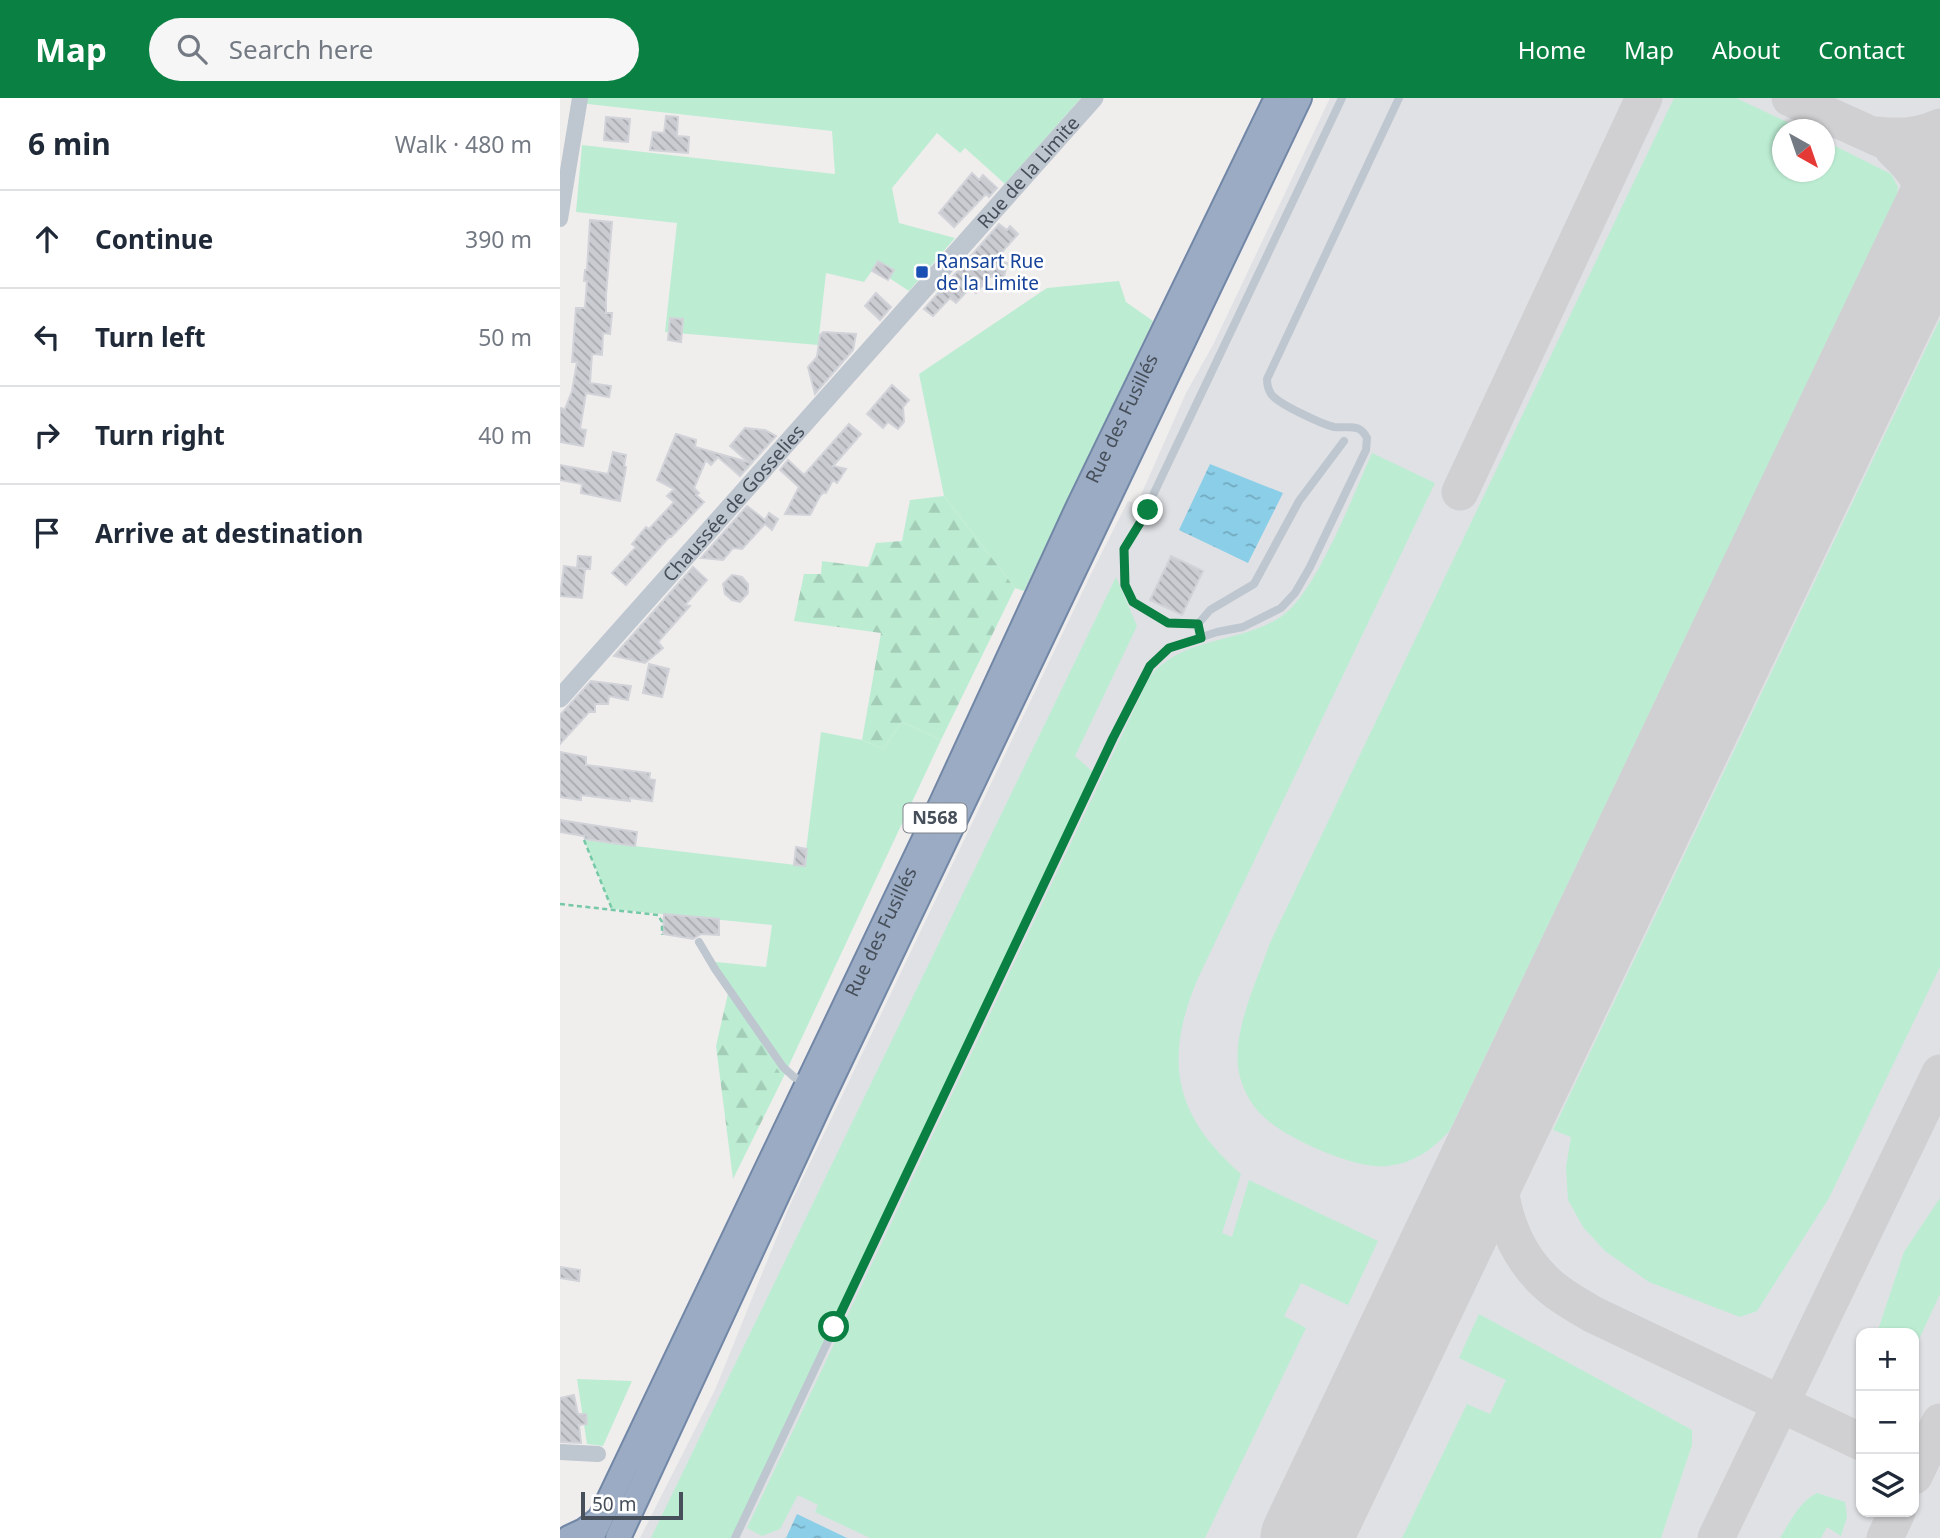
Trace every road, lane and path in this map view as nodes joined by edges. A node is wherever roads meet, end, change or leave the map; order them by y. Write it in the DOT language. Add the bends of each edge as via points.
graph roads {
  1 [pos="580,98"];
  2 [pos="1094,98"];
  3 [pos="1277,98"];
  4 [pos="1299,98"];
  5 [pos="1342,98"];
  6 [pos="1399,98"];
  7 [pos="560,219"];
  8 [pos="907,310"];
  9 [pos="1344,442"];
  10 [pos="1198,624"];
  11 [pos="1201,638"];
  12 [pos="560,698"];
  13 [pos="584,841"];
  14 [pos="560,904"];
  15 [pos="612,909"];
  16 [pos="662,934"];
  17 [pos="699,942"];
  18 [pos="807,1083"];
  19 [pos="560,1452"];
  20 [pos="598,1454"];
  21 [pos="595,1529"];
  22 [pos="569,1538"];
  23 [pos="618,1538"];
  24 [pos="735,1538"];
  1 -- 7 [label="street"];
  2 -- 8 [label="street, Rue de la Limite"];
  3 -- 18 [label="highway, Rue des Fusillés / N568" via="1077,508"];
  4 -- 23 [label="highway, Rue des Fusillés / N568"];
  5 -- 10 [label="lane" via="1148,510 1124,549 1125,585 1133,602 1168,623"];
  6 -- 11 [label="lane" via="1267,379 1272,395 1283,403 1332,426 1360,429 1367,438 1366,450 1295,593 1281,608 1243,627"];
  8 -- 12 [label="street, Chaussée de Gosselies"];
  9 -- 10 [label="lane" via="1299,501 1254,584 1210,610"];
  10 -- 11 [label="lane"];
  11 -- 24 [label="lane" via="1169,648 1150,666"];
  13 -- 15 [label="path"];
  14 -- 15 [label="path"];
  15 -- 16 [label="path" via="658,915"];
  17 -- 18 [label="lane" via="783,1067"];
  18 -- 21 [label="highway, Rue des Fusillés / N568"];
  19 -- 20 [label="street"];
  21 -- 22 [label="highway"];
}
